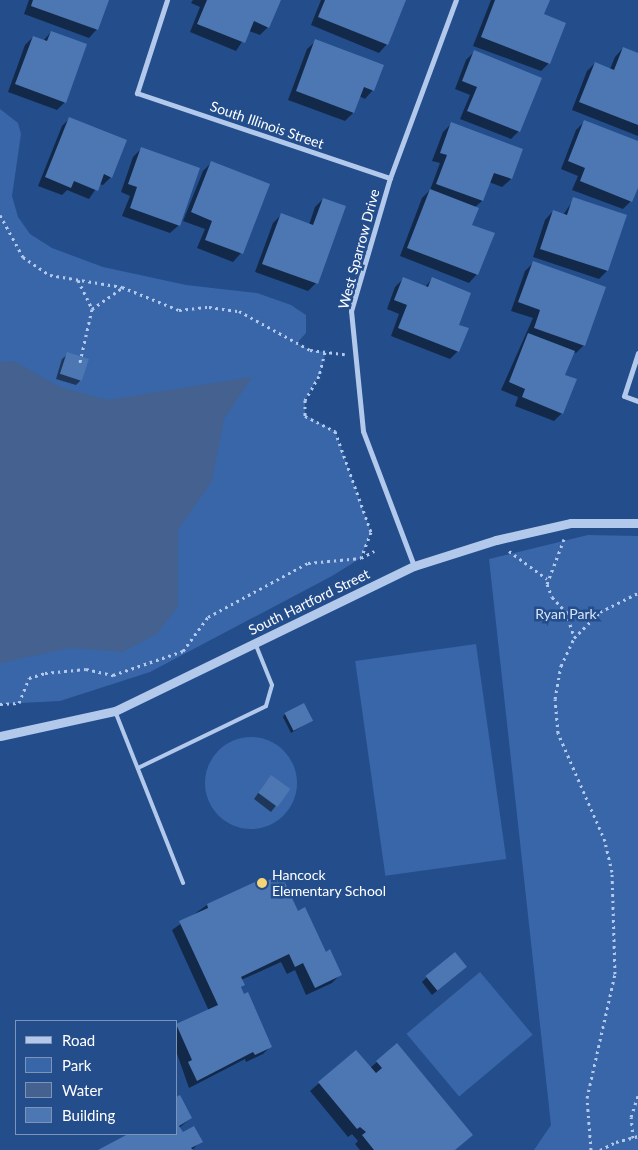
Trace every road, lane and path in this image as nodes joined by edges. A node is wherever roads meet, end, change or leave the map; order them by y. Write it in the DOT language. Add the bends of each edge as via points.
graph roads {
  1 [pos="168,0"];
  2 [pos="456,0"];
  3 [pos="390,178"];
  4 [pos="0,215"];
  5 [pos="78,280"];
  6 [pos="122,287"];
  7 [pos="92,309"];
  8 [pos="326,352"];
  9 [pos="638,353"];
  10 [pos="355,356"];
  11 [pos="79,366"];
  12 [pos="638,401"];
  13 [pos="638,522"];
  14 [pos="571,523"];
  15 [pos="496,540"];
  16 [pos="374,551"];
  17 [pos="361,558"];
  18 [pos="414,566"];
  19 [pos="547,579"];
  20 [pos="638,593"];
  21 [pos="566,612"];
  22 [pos="588,621"];
  23 [pos="574,638"];
  24 [pos="255,643"];
  25 [pos="0,704"];
  26 [pos="115,711"];
  27 [pos="0,736"];
  28 [pos="138,768"];
  29 [pos="183,883"];
  30 [pos="638,1095"];
  31 [pos="638,1136"];
  32 [pos="633,1138"];
  33 [pos="591,1150"];
  34 [pos="600,1150"];
  1 -- 3 [label="street, South Illinois Street" via="137,93"];
  2 -- 3 [label="street, West Sparrow Drive"];
  3 -- 10 [label="street, West Sparrow Drive" via="350,311"];
  4 -- 5 [label="path" via="23,257 50,275"];
  5 -- 6 [label="path"];
  5 -- 7 [label="path"];
  6 -- 7 [label="path"];
  6 -- 8 [label="path" via="179,310 209,307 239,311 310,350"];
  7 -- 11 [label="path"];
  8 -- 10 [label="path"];
  8 -- 17 [label="path" via="319,376 305,400 306,416 336,431 371,532"];
  9 -- 12 [label="street" via="624,396"];
  10 -- 18 [label="street, West Sparrow Drive" via="363,431"];
  13 -- 14 [label="street, South Hartford Street"];
  14 -- 15 [label="street, South Hartford Street"];
  14 -- 19 [label="path"];
  15 -- 18 [label="street, South Hartford Street"];
  15 -- 19 [label="path"];
  16 -- 17 [label="path"];
  17 -- 25 [label="path" via="308,563 208,617 182,651 113,675 86,669 29,678 19,703"];
  18 -- 24 [label="street, South Hartford Street"];
  19 -- 21 [label="path" via="552,597"];
  20 -- 22 [label="path"];
  21 -- 22 [label="path"];
  21 -- 23 [label="path"];
  22 -- 23 [label="path"];
  23 -- 33 [label="path" via="562,666 555,700 558,733 605,841 612,872 615,927 614,974 587,1098"];
  24 -- 26 [label="street, South Hartford Street"];
  24 -- 28 [label="lane" via="272,685 266,706"];
  26 -- 27 [label="street, South Hartford Street"];
  26 -- 28 [label="lane"];
  28 -- 29 [label="lane"];
  30 -- 32 [label="path" via="631,1117"];
  31 -- 32 [label="path"];
  32 -- 34 [label="path"];
}
